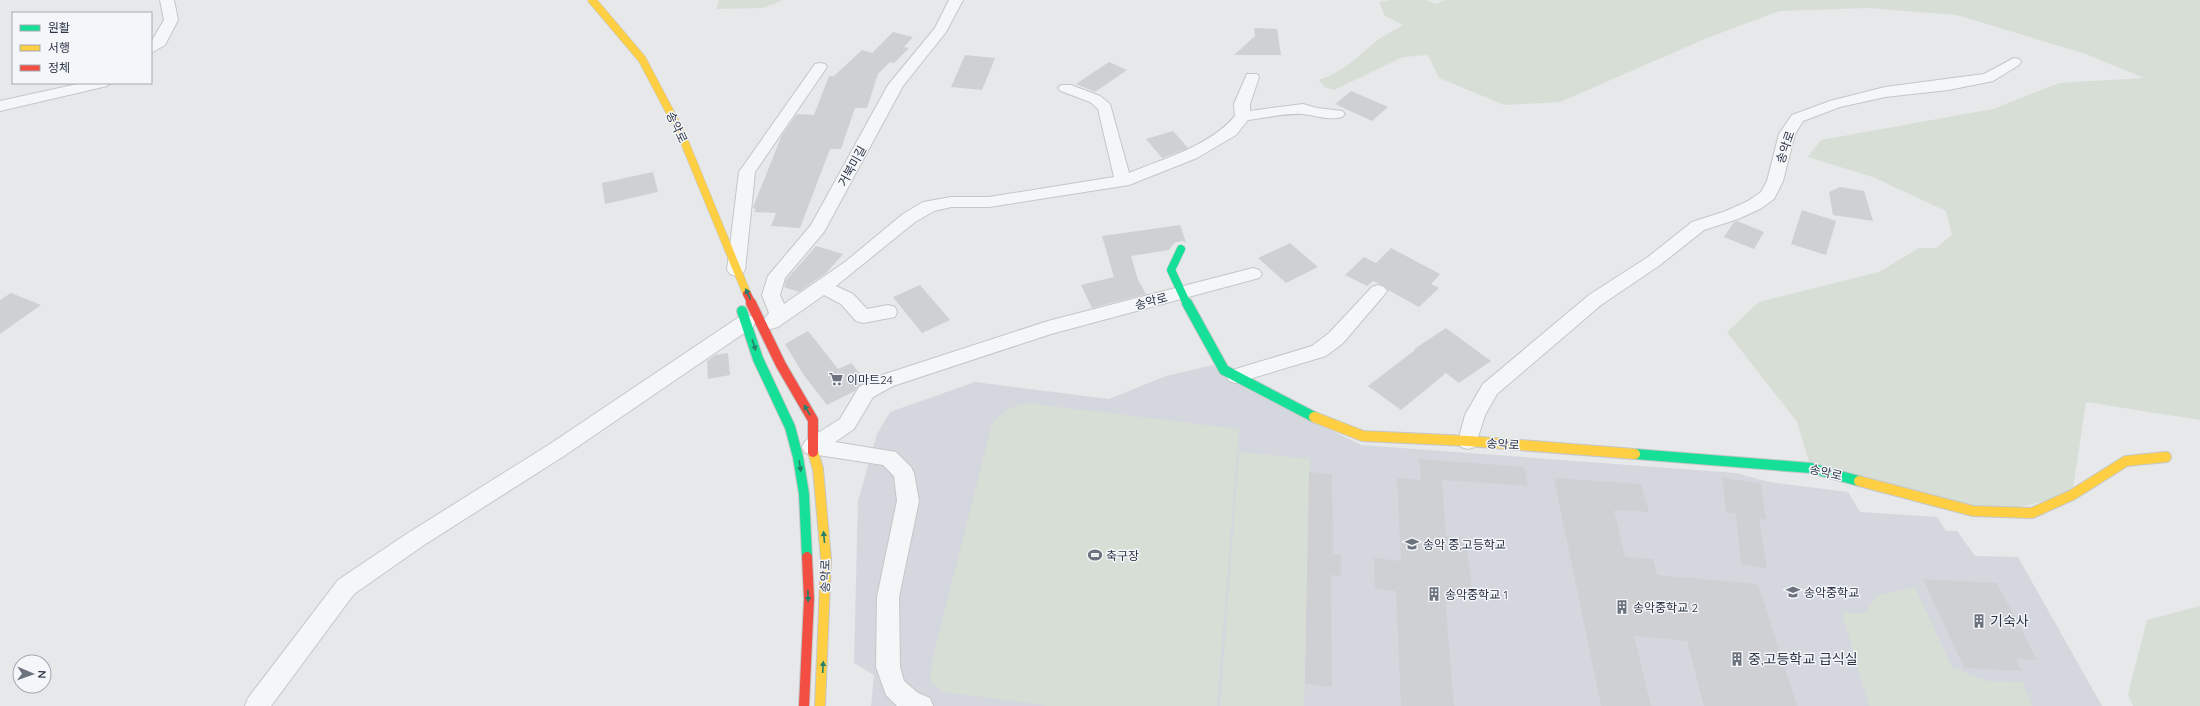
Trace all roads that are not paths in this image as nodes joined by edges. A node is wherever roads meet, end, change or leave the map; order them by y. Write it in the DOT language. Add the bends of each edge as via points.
graph roads {
  1 [pos="167,0"];
  2 [pos="582,0"];
  3 [pos="592,0"];
  4 [pos="956,0"];
  5 [pos="152,48"];
  6 [pos="2014,62"];
  7 [pos="820,67"];
  8 [pos="1252,77"];
  9 [pos="98,84"];
  10 [pos="1066,88"];
  11 [pos="0,106"];
  12 [pos="1338,114"];
  13 [pos="1243,116"];
  14 [pos="662,118"];
  15 [pos="676,146"];
  16 [pos="1123,181"];
  17 [pos="1181,249"];
  18 [pos="736,270"];
  19 [pos="1253,274"];
  20 [pos="823,287"];
  21 [pos="1378,291"];
  22 [pos="1181,293"];
  23 [pos="888,312"];
  24 [pos="780,315"];
  25 [pos="755,325"];
  26 [pos="1236,376"];
  27 [pos="1468,441"];
  28 [pos="812,447"];
  29 [pos="2166,457"];
  30 [pos="256,706"];
  31 [pos="804,706"];
  32 [pos="820,706"];
  33 [pos="921,706"];
  1 -- 5 [label="street" via="171,20 160,42"];
  2 -- 14 [label="main road" via="627,50"];
  3 -- 18 [label="main road, 송악로" via="642,59 680,131"];
  4 -- 24 [label="street, 거북미길" via="941,29 896,85 818,228 777,276 771,295"];
  6 -- 27 [label="street, 송악로" via="1988,78 1885,92 1835,104 1796,118 1787,134 1775,181 1768,195 1732,215 1698,226 1654,261 1595,300 1490,389 1475,415"];
  7 -- 18 [label="street" via="747,172"];
  8 -- 13 [label="street" via="1242,104"];
  9 -- 11 [label="street"];
  10 -- 16 [label="street" via="1095,99 1105,107"];
  12 -- 13 [label="street" via="1316,113 1303,109"];
  13 -- 16 [label="street" via="1230,132 1198,150"];
  15 -- 25 [label="main road" via="738,297"];
  16 -- 20 [label="street" via="989,202 950,202 929,206 909,218"];
  17 -- 22 [label="main road" via="1171,270"];
  25 -- 18 [label="main road, 송악로, one-way"];
  19 -- 22 [label="street"];
  20 -- 23 [label="street" via="847,299 863,316"];
  20 -- 24 [label="street"];
  21 -- 26 [label="street" via="1336,338 1319,351"];
  22 -- 26 [label="main road, 송악로" via="1224,370"];
  22 -- 28 [label="street, 송악로" via="1048,328 886,381 866,392 847,424"];
  24 -- 25 [label="street"];
  28 -- 25 [label="main road, 송악로, one-way" via="813,420"];
  25 -- 30 [label="street" via="416,539 346,587"];
  25 -- 31 [label="main road, one-way" via="758,359 790,427 804,494 809,599"];
  26 -- 27 [label="main road, 송악로" via="1320,420 1363,436"];
  27 -- 29 [label="main road, 송악로" via="1811,468 1973,511 2032,513 2072,495 2126,462"];
  32 -- 28 [label="main road, 송악로, one-way" via="826,559 818,469"];
  28 -- 33 [label="street" via="889,458 904,473 908,502 888,597 888,667 894,687 909,701"];
}
